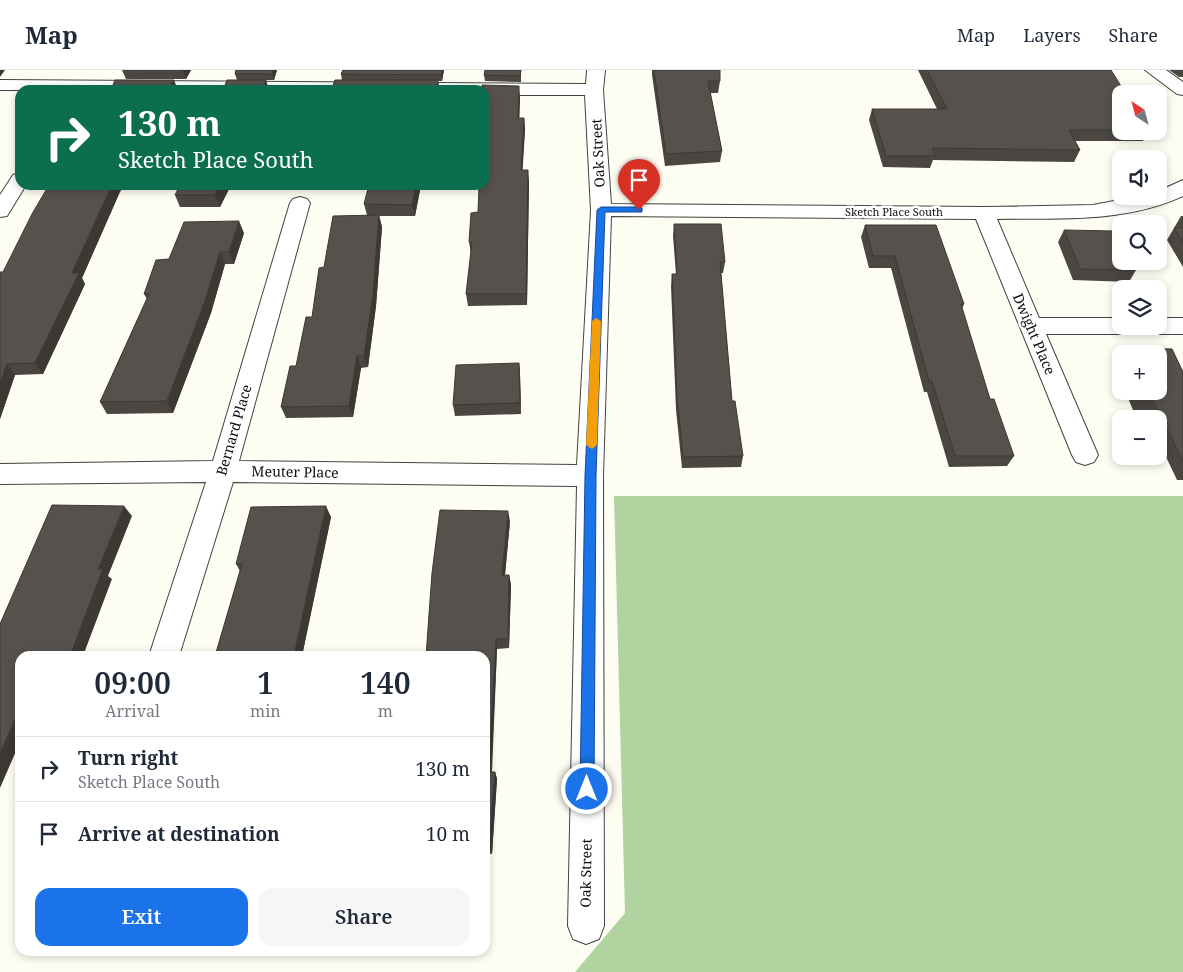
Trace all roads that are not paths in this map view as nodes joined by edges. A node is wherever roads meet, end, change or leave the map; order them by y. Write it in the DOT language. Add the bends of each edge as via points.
graph roads {
  1 [pos="88,70"];
  2 [pos="1154,70"];
  3 [pos="595,80"];
  4 [pos="0,85"];
  5 [pos="78,85"];
  6 [pos="271,85"];
  7 [pos="15,86"];
  8 [pos="1183,90"];
  9 [pos="1183,186"];
  10 [pos="15,187"];
  11 [pos="300,203"];
  12 [pos="601,210"];
  13 [pos="0,211"];
  14 [pos="984,213"];
  15 [pos="1031,326"];
  16 [pos="1112,326"];
  17 [pos="1167,326"];
  18 [pos="1183,326"];
  19 [pos="1085,455"];
  20 [pos="223,470"];
  21 [pos="0,474"];
  22 [pos="590,476"];
  23 [pos="166,651"];
  24 [pos="586,926"];
  1 -- 5 [label="street"];
  2 -- 8 [label="street"];
  3 -- 6 [label="street"];
  3 -- 12 [label="street, Oak Street"];
  4 -- 7 [label="street"];
  9 -- 14 [label="street, Sketch Place South" via="1154,200 1110,208"];
  10 -- 13 [label="street"];
  11 -- 20 [label="street, Bernard Place"];
  12 -- 14 [label="street, Sketch Place South"];
  12 -- 22 [label="street, Oak Street"];
  14 -- 15 [label="street, Dwight Place"];
  15 -- 16 [label="street"];
  15 -- 19 [label="street, Dwight Place"];
  17 -- 18 [label="street"];
  20 -- 21 [label="street, Meuter Place"];
  20 -- 22 [label="street, Meuter Place"];
  20 -- 23 [label="street, Bernard Place"];
  22 -- 24 [label="street, Oak Street"];
}
